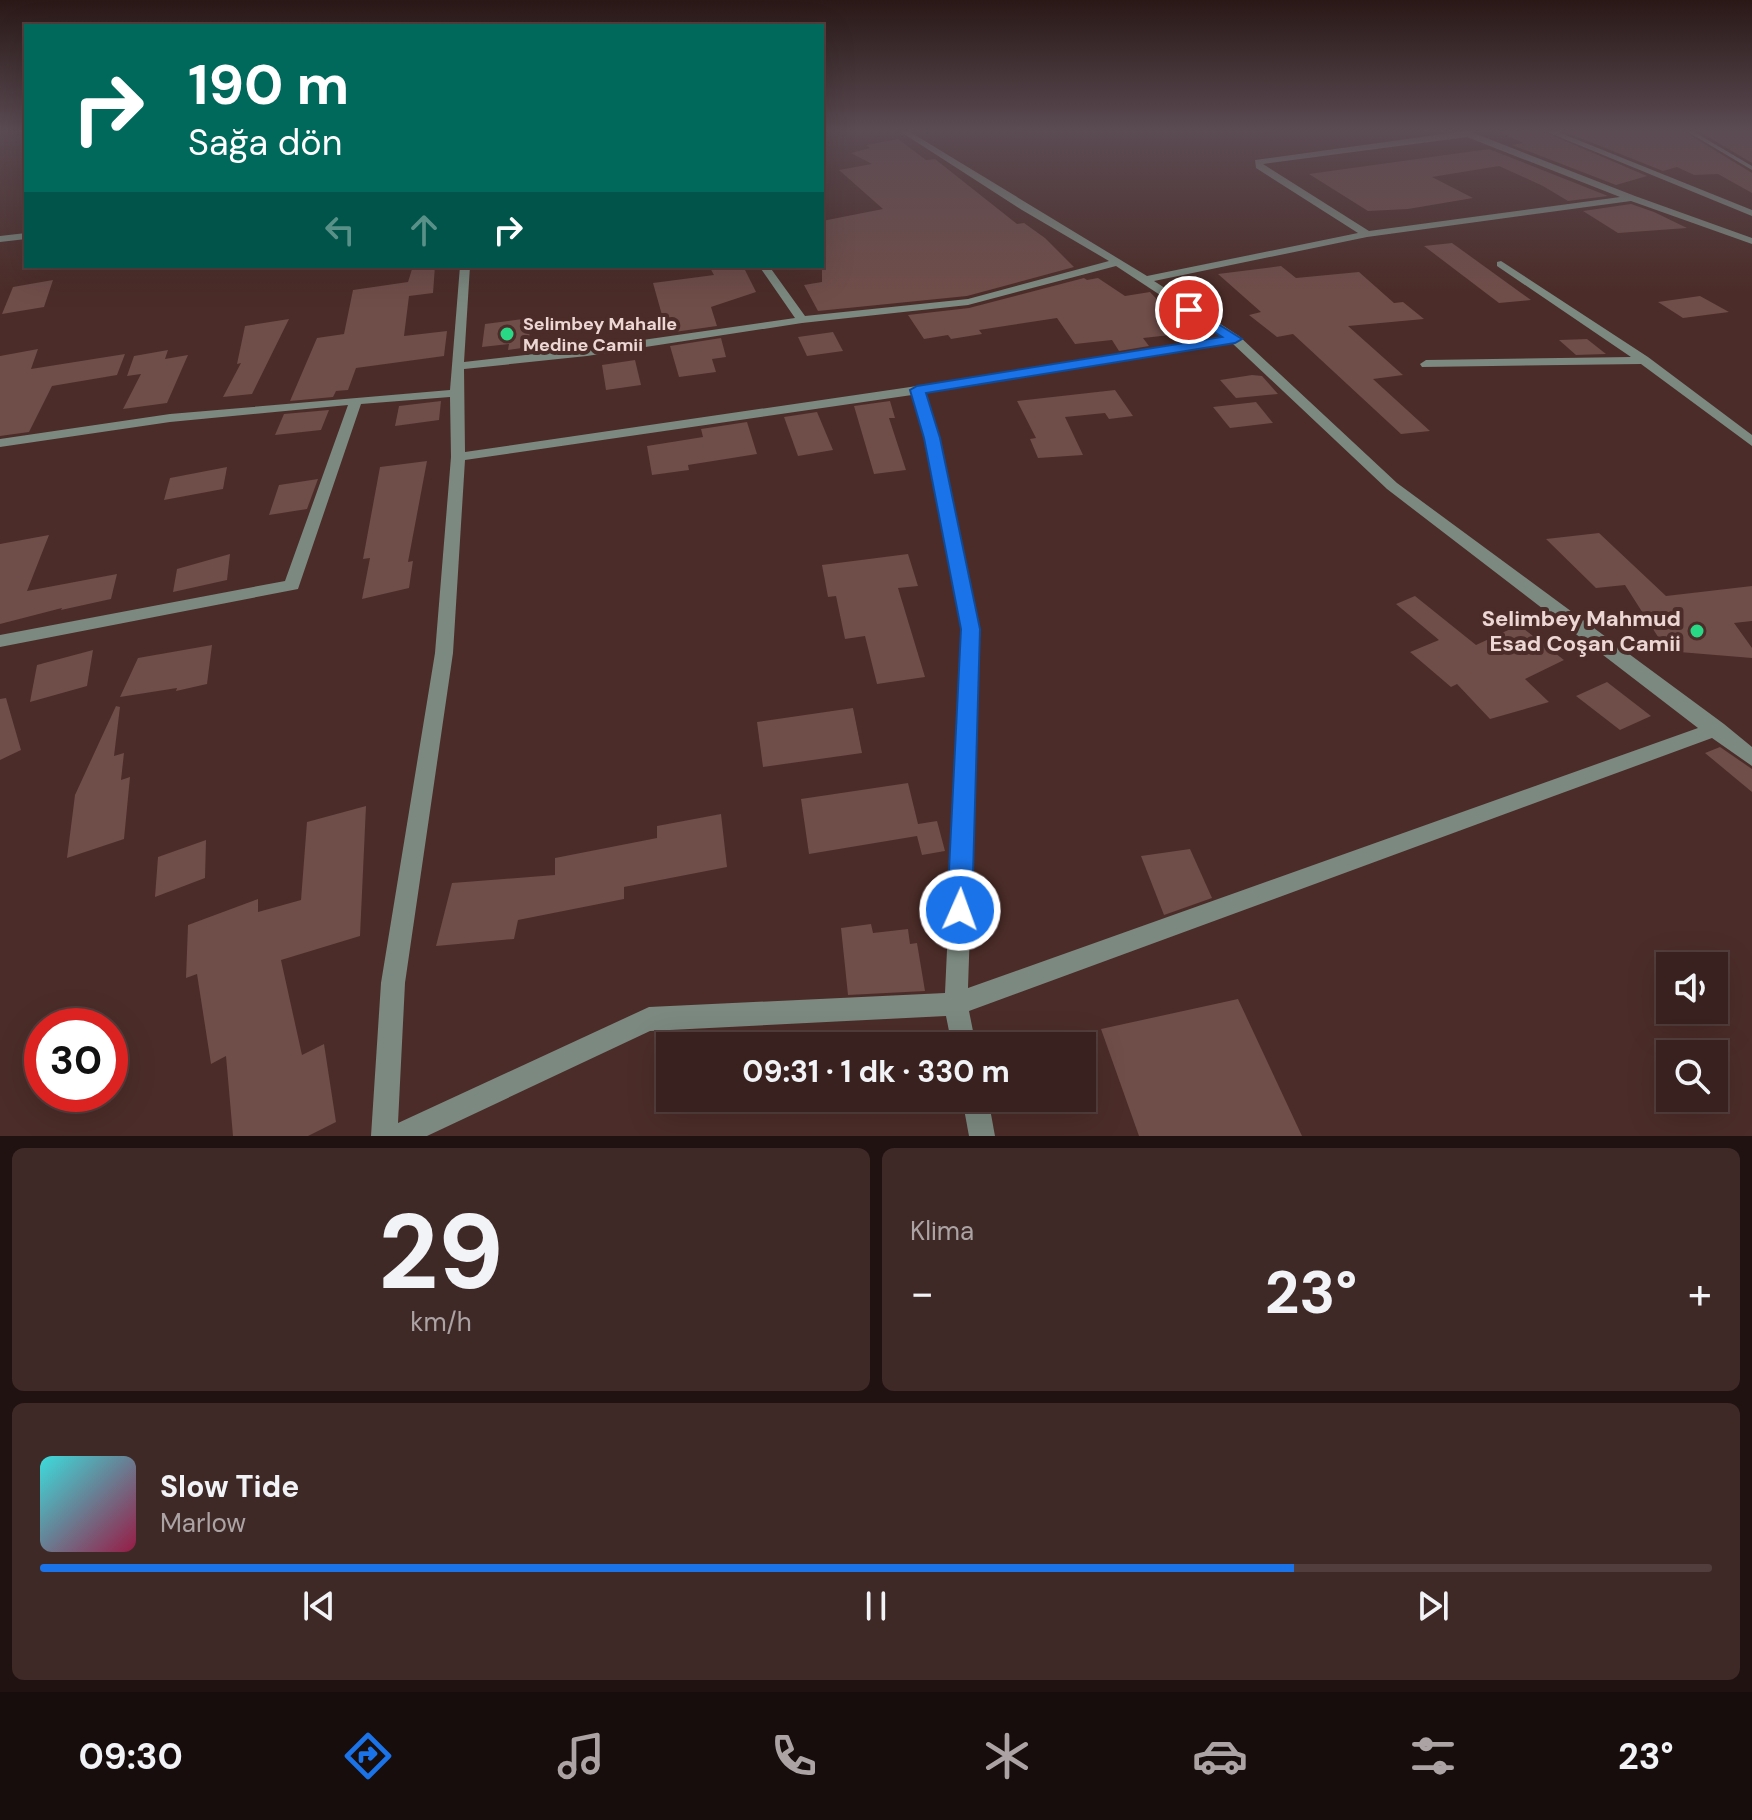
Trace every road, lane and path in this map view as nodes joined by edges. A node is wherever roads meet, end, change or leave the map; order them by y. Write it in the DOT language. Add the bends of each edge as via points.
graph roads {
  1 [pos="989,185"];
  2 [pos="1289,185"];
  3 [pos="1599,185"];
  4 [pos="1683,185"];
  5 [pos="1632,198"];
  6 [pos="1752,213"];
  7 [pos="1367,234"];
  8 [pos="24,236"];
  9 [pos="0,239"];
  10 [pos="1752,241"];
  11 [pos="1118,262"];
  12 [pos="1501,264"];
  13 [pos="465,268"];
  14 [pos="765,268"];
  15 [pos="1143,280"];
  16 [pos="802,320"];
  17 [pos="1235,339"];
  18 [pos="1644,360"];
  19 [pos="1426,364"];
  20 [pos="460,366"];
  21 [pos="917,390"];
  22 [pos="456,393"];
  23 [pos="356,401"];
  24 [pos="1752,442"];
  25 [pos="0,443"];
  26 [pos="458,457"];
  27 [pos="0,641"];
  28 [pos="1717,729"];
  29 [pos="1752,758"];
  30 [pos="956,1004"];
  31 [pos="961,1032"];
  32 [pos="978,1112"];
  33 [pos="384,1136"];
  34 [pos="398,1136"];
  35 [pos="982,1136"];
  1 -- 11 [label="street"];
  2 -- 7 [label="street"];
  3 -- 5 [label="street"];
  4 -- 6 [label="street"];
  5 -- 7 [label="street"];
  5 -- 10 [label="street"];
  7 -- 15 [label="street"];
  8 -- 9 [label="street"];
  11 -- 15 [label="street"];
  11 -- 16 [label="street" via="968,302"];
  12 -- 18 [label="street"];
  13 -- 20 [label="street"];
  14 -- 16 [label="street"];
  15 -- 17 [label="street"];
  16 -- 20 [label="street"];
  17 -- 21 [label="street"];
  17 -- 28 [label="street" via="1392,486"];
  18 -- 19 [label="street"];
  18 -- 24 [label="street"];
  20 -- 22 [label="street"];
  21 -- 26 [label="street"];
  21 -- 30 [label="street" via="932,438 971,629"];
  22 -- 23 [label="street"];
  22 -- 26 [label="street"];
  23 -- 25 [label="street" via="106,424"];
  23 -- 27 [label="street" via="292,585"];
  26 -- 33 [label="street" via="444,653 393,983"];
  28 -- 29 [label="street"];
  28 -- 30 [label="street"];
  30 -- 31 [label="street"];
  30 -- 34 [label="street" via="649,1019"];
  32 -- 35 [label="street"];
}
